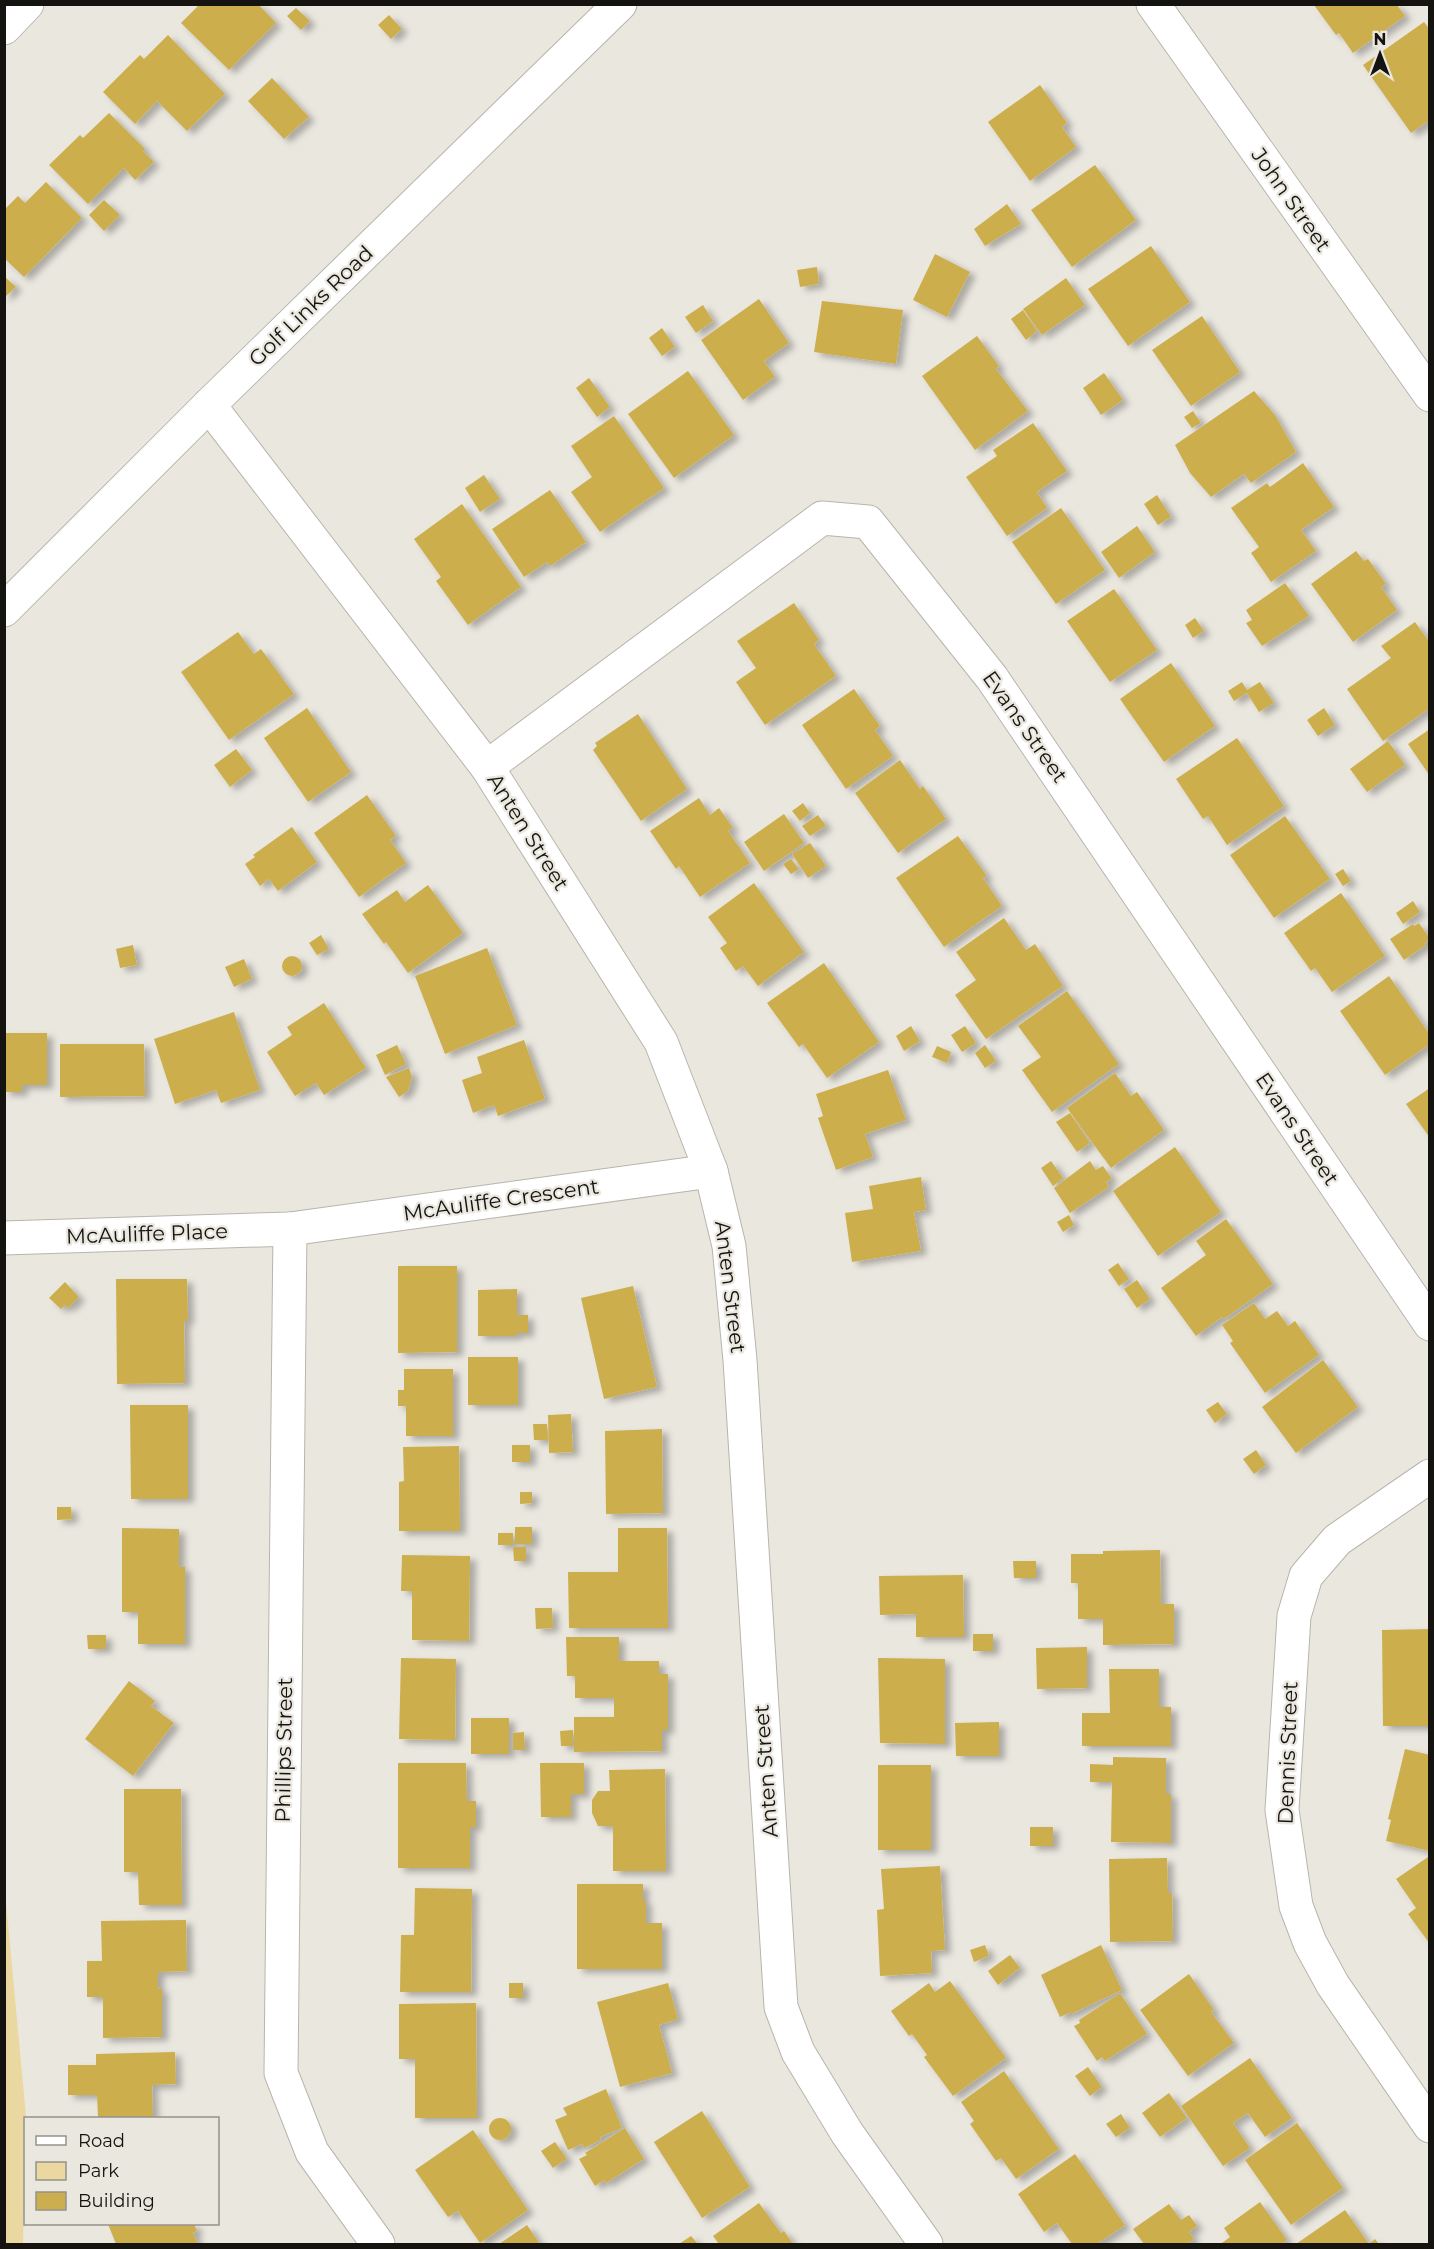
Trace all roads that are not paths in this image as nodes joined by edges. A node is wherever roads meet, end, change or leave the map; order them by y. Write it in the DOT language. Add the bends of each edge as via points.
graph roads {
  1 [pos="27,4"];
  2 [pos="620,4"];
  3 [pos="1153,4"];
  4 [pos="4,28"];
  5 [pos="1430,395"];
  6 [pos="209,405"];
  7 [pos="4,610"];
  8 [pos="488,767"];
  9 [pos="711,1171"];
  10 [pos="290,1229"];
  11 [pos="4,1238"];
  12 [pos="1430,1324"];
  13 [pos="1430,1476"];
  14 [pos="1430,2126"];
  15 [pos="378,2244"];
  16 [pos="926,2244"];
  1 -- 4 [label="street"];
  2 -- 6 [label="street, Golf Links Road"];
  3 -- 5 [label="street, John Street"];
  6 -- 7 [label="street, Golf Links Road"];
  6 -- 8 [label="street, Anten Street"];
  8 -- 9 [label="street, Anten Street" via="661,1042"];
  8 -- 12 [label="street, Evans Street" via="822,518 868,522 992,678"];
  9 -- 10 [label="street, McAuliffe Crescent"];
  9 -- 16 [label="street, Anten Street" via="729,1246 740,1360 781,2007 798,2052 847,2133"];
  10 -- 11 [label="street, McAuliffe Place"];
  10 -- 15 [label="street, Phillips Street" via="281,2073 312,2152"];
  13 -- 14 [label="street, Dennis Street" via="1337,1540 1306,1576 1294,1616 1282,1810 1296,1906 1310,1943 1333,1985"];
}
